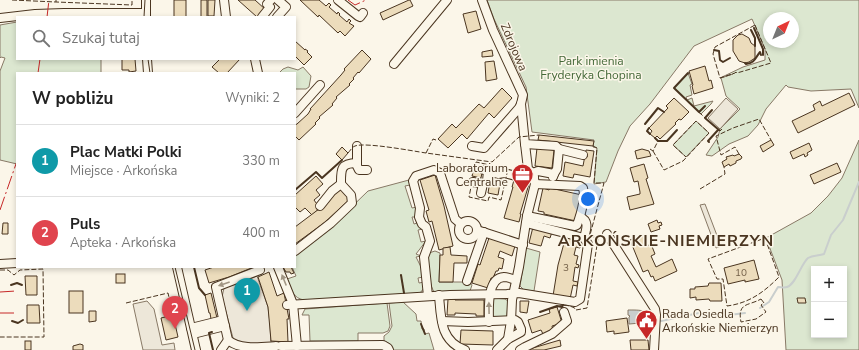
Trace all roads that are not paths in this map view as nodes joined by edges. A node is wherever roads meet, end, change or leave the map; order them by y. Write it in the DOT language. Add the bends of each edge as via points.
graph roads {
  1 [pos="146,0"];
  2 [pos="224,0"];
  3 [pos="271,0"];
  4 [pos="278,0"];
  5 [pos="338,0"];
  6 [pos="447,0"];
  7 [pos="482,0"];
  8 [pos="363,13"];
  9 [pos="146,15"];
  10 [pos="16,16"];
  11 [pos="18,16"];
  12 [pos="226,16"];
  13 [pos="263,16"];
  14 [pos="278,16"];
  15 [pos="0,18"];
  16 [pos="147,60"];
  17 [pos="255,60"];
  18 [pos="394,64"];
  19 [pos="148,72"];
  20 [pos="258,72"];
  21 [pos="320,85"];
  22 [pos="522,104"];
  23 [pos="296,112"];
  24 [pos="525,144"];
  25 [pos="357,146"];
  26 [pos="472,146"];
  27 [pos="559,149"];
  28 [pos="583,155"];
  29 [pos="357,163"];
  30 [pos="367,170"];
  31 [pos="554,174"];
  32 [pos="534,178"];
  33 [pos="474,182"];
  34 [pos="341,184"];
  35 [pos="552,184"];
  36 [pos="320,206"];
  37 [pos="580,217"];
  38 [pos="526,219"];
  39 [pos="461,224"];
  40 [pos="481,231"];
  41 [pos="607,234"];
  42 [pos="584,238"];
  43 [pos="523,244"];
  44 [pos="296,249"];
  45 [pos="0,264"];
  46 [pos="16,264"];
  47 [pos="177,268"];
  48 [pos="278,268"];
  49 [pos="264,269"];
  50 [pos="516,280"];
  51 [pos="467,281"];
  52 [pos="514,293"];
  53 [pos="490,294"];
  54 [pos="439,295"];
  55 [pos="428,296"];
  56 [pos="290,305"];
  57 [pos="564,312"];
  58 [pos="511,320"];
  59 [pos="442,321"];
  60 [pos="489,322"];
  61 [pos="224,323"];
  62 [pos="192,331"];
  63 [pos="228,340"];
  64 [pos="296,346"];
  65 [pos="196,350"];
  66 [pos="221,350"];
  67 [pos="389,350"];
  68 [pos="466,350"];
  69 [pos="497,350"];
  70 [pos="520,350"];
  71 [pos="654,350"];
  1 -- 9 [label="street"];
  2 -- 12 [label="street"];
  3 -- 13 [label="street" via="268,4 269,10"];
  4 -- 14 [label="street" via="286,7"];
  5 -- 8 [label="street" via="358,16"];
  6 -- 18 [label="street"];
  7 -- 22 [label="street, Zdrojowa" via="522,92"];
  9 -- 11 [label="street" via="64,13"];
  10 -- 15 [label="street"];
  16 -- 19 [label="street"];
  17 -- 20 [label="street"];
  21 -- 23 [label="street"];
  22 -- 24 [label="street, Zdrojowa"];
  22 -- 26 [label="street" via="484,148"];
  24 -- 27 [label="street" via="556,146"];
  24 -- 32 [label="street, Zdrojowa" via="528,169"];
  25 -- 29 [label="street"];
  27 -- 28 [label="street"];
  27 -- 31 [label="street"];
  29 -- 30 [label="street" via="359,170"];
  29 -- 34 [label="street" via="343,166"];
  31 -- 32 [label="street" via="538,171"];
  31 -- 35 [label="street"];
  32 -- 33 [label="street" via="486,171 487,181 482,188"];
  32 -- 35 [label="street"];
  32 -- 38 [label="street"];
  34 -- 36 [label="street"];
  34 -- 44 [label="street" via="351,195 352,203 331,223"];
  35 -- 37 [label="street" via="583,188"];
  37 -- 38 [label="street" via="575,226"];
  37 -- 42 [label="street" via="587,226"];
  38 -- 42 [label="street"];
  38 -- 43 [label="street"];
  39 -- 40 [label="street" via="471,221"];
  39 -- 40 [label="street" via="459,233 466,239"];
  39 -- 55 [label="street" via="454,219 441,174 434,170 416,176 413,182 420,208 419,217 426,227 430,241 424,258"];
  40 -- 43 [label="street"];
  40 -- 51 [label="street"];
  41 -- 71 [label="street" via="654,310"];
  42 -- 52 [label="street" via="588,247 578,301"];
  43 -- 50 [label="street"];
  45 -- 46 [label="street"];
  47 -- 62 [label="street"];
  56 -- 48 [label="street, one-way"];
  49 -- 61 [label="street, one-way" via="216,287"];
  50 -- 52 [label="street"];
  50 -- 53 [label="street" via="504,277 496,281"];
  52 -- 53 [label="street"];
  52 -- 58 [label="street"];
  53 -- 54 [label="street"];
  60 -- 53 [label="street, one-way"];
  54 -- 55 [label="street"];
  54 -- 59 [label="street"];
  55 -- 56 [label="street"];
  56 -- 64 [label="street"];
  57 -- 70 [label="street" via="566,321 552,334"];
  58 -- 60 [label="street"];
  58 -- 69 [label="street" via="508,339"];
  59 -- 60 [label="street"];
  59 -- 68 [label="street" via="449,339 456,346"];
  61 -- 62 [label="street"];
  61 -- 63 [label="street"];
  62 -- 65 [label="street"];
  63 -- 64 [label="street" via="242,347"];
  63 -- 66 [label="street"];
  64 -- 67 [label="street" via="383,345"];
}
